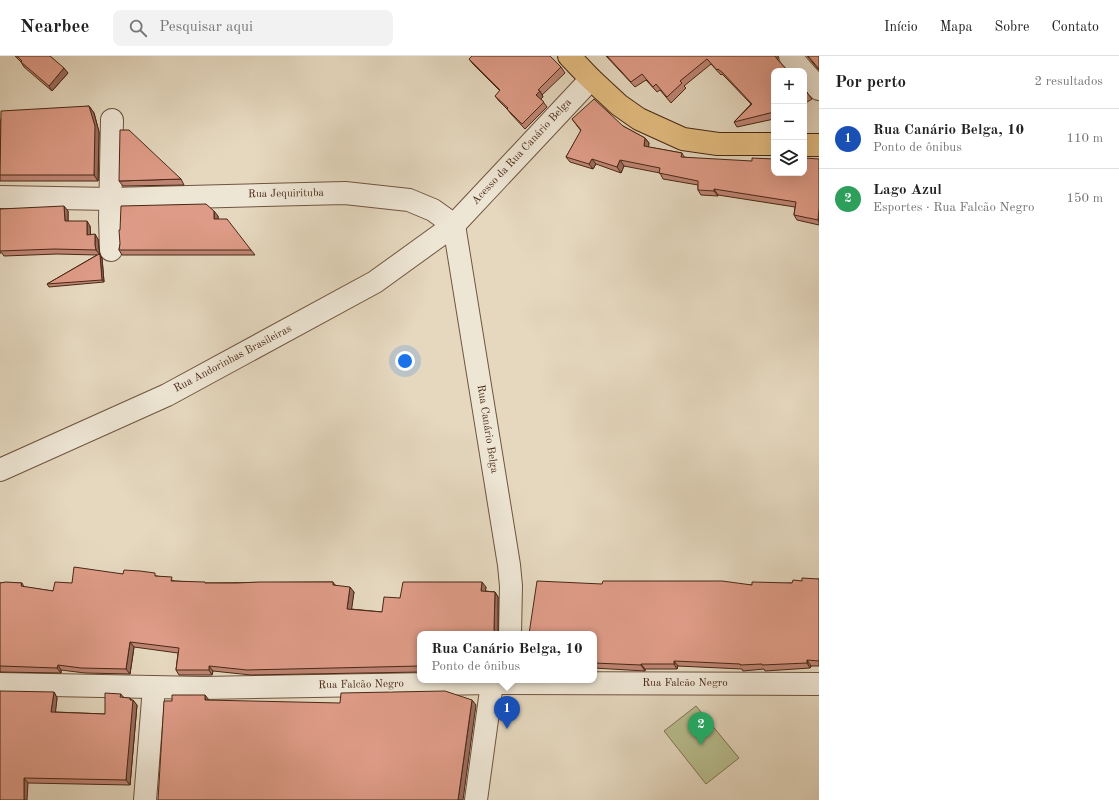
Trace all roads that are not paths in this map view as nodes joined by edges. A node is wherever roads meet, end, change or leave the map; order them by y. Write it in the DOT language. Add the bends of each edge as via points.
graph roads {
  1 [pos="569,56"];
  2 [pos="790,56"];
  3 [pos="800,68"];
  4 [pos="807,75"];
  5 [pos="591,79"];
  6 [pos="819,89"];
  7 [pos="112,120"];
  8 [pos="771,144"];
  9 [pos="807,145"];
  10 [pos="819,145"];
  11 [pos="0,196"];
  12 [pos="111,199"];
  13 [pos="454,225"];
  14 [pos="111,250"];
  15 [pos="0,470"];
  16 [pos="510,631"];
  17 [pos="597,682"];
  18 [pos="417,683"];
  19 [pos="492,683"];
  20 [pos="0,684"];
  21 [pos="819,684"];
  22 [pos="154,688"];
  23 [pos="145,800"];
  24 [pos="476,800"];
  1 -- 5 [label="main road"];
  2 -- 3 [label="street"];
  4 -- 6 [label="street"];
  5 -- 8 [label="main road" via="639,119 683,139 718,144"];
  5 -- 13 [label="street, Acesso da Rua Canário Belga"];
  7 -- 12 [label="street"];
  9 -- 10 [label="main road"];
  11 -- 12 [label="street, Rua Jequirituba"];
  12 -- 13 [label="street, Rua Jequirituba" via="346,193 409,200 433,210"];
  12 -- 14 [label="street"];
  13 -- 15 [label="street, Rua Andorinhas Brasileiras" via="375,282 167,395"];
  13 -- 16 [label="street, Rua Canário Belga" via="509,565"];
  17 -- 21 [label="street, Rua Falcão Negro"];
  18 -- 22 [label="street, Rua Falcão Negro"];
  19 -- 24 [label="street"];
  20 -- 22 [label="street, Rua Falcão Negro"];
  22 -- 23 [label="street"];
}
